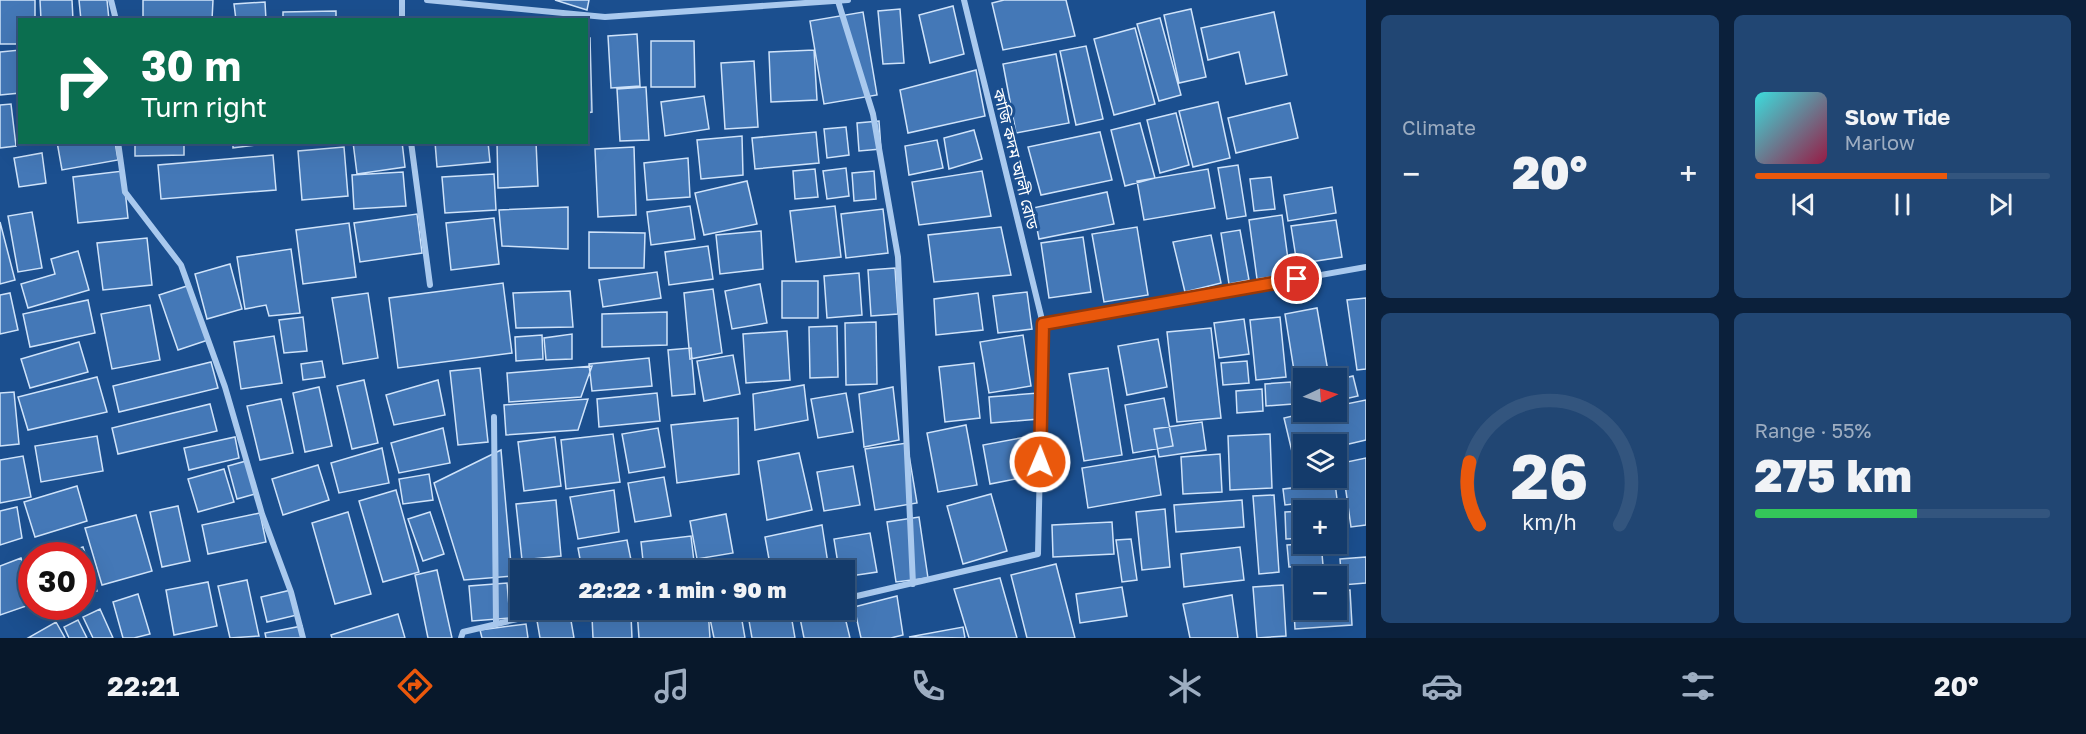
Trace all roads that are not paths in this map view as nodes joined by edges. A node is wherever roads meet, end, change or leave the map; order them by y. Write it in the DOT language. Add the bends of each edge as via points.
graph roads {
  1 [pos="111,0"];
  2 [pos="402,0"];
  3 [pos="427,0"];
  4 [pos="848,0"];
  5 [pos="964,0"];
  6 [pos="838,1"];
  7 [pos="116,18"];
  8 [pos="402,18"];
  9 [pos="118,144"];
  10 [pos="411,144"];
  11 [pos="1366,267"];
  12 [pos="430,285"];
  13 [pos="1043,324"];
  14 [pos="494,417"];
  15 [pos="913,584"];
  16 [pos="855,597"];
  17 [pos="511,620"];
  18 [pos="496,624"];
  19 [pos="303,638"];
  20 [pos="461,638"];
  1 -- 7 [label="street"];
  2 -- 8 [label="street"];
  3 -- 6 [label="street" via="604,17"];
  4 -- 6 [label="street"];
  5 -- 13 [label="street, কাজি কদম আলী রোড"];
  6 -- 15 [label="street" via="873,114 898,257"];
  9 -- 19 [label="street" via="125,192 181,265 225,387"];
  10 -- 12 [label="street"];
  11 -- 13 [label="street"];
  13 -- 15 [label="street, কাজি কদম আলী রোড" via="1038,554"];
  14 -- 18 [label="street"];
  15 -- 16 [label="street"];
  17 -- 18 [label="street"];
  18 -- 20 [label="street" via="463,632"];
}
